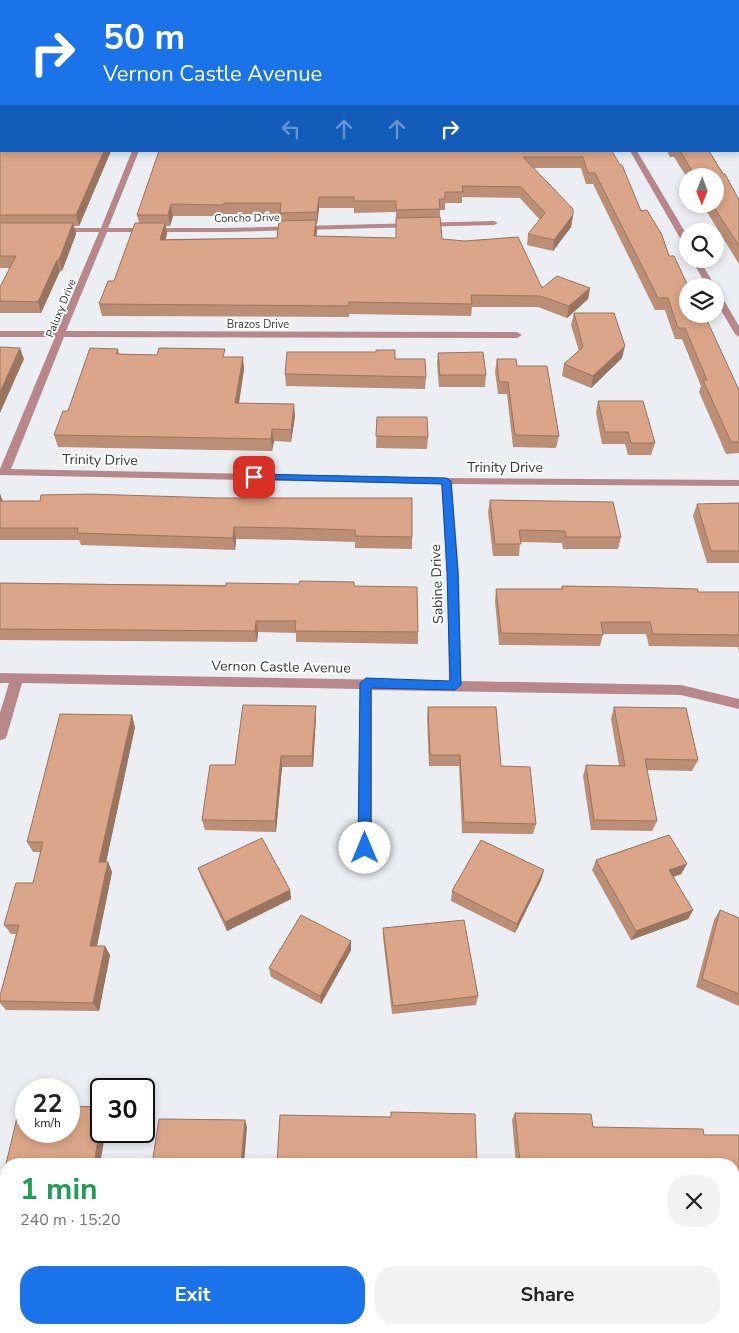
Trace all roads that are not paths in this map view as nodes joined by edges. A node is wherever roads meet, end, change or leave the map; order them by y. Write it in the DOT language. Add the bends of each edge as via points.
graph roads {
  1 [pos="136,152"];
  2 [pos="634,152"];
  3 [pos="494,223"];
  4 [pos="48,230"];
  5 [pos="679,230"];
  6 [pos="105,231"];
  7 [pos="724,308"];
  8 [pos="0,334"];
  9 [pos="62,334"];
  10 [pos="739,334"];
  11 [pos="517,335"];
  12 [pos="2,472"];
  13 [pos="446,481"];
  14 [pos="739,483"];
  15 [pos="0,678"];
  16 [pos="16,678"];
  17 [pos="366,683"];
  18 [pos="455,685"];
  19 [pos="739,704"];
  20 [pos="0,735"];
  21 [pos="365,848"];
  1 -- 6 [label="street, Paluxy Drive"];
  2 -- 5 [label="street"];
  3 -- 6 [label="street, Concho Drive"];
  4 -- 6 [label="street, Concho Drive"];
  6 -- 9 [label="street, Paluxy Drive"];
  7 -- 10 [label="street"];
  8 -- 9 [label="street, Brazos Drive"];
  9 -- 11 [label="street, Brazos Drive"];
  9 -- 12 [label="street, Paluxy Drive"];
  12 -- 13 [label="street, Trinity Drive"];
  13 -- 14 [label="street, Trinity Drive"];
  13 -- 18 [label="street, Sabine Drive" via="453,573"];
  15 -- 16 [label="street, Vernon Castle Avenue"];
  16 -- 17 [label="street, Vernon Castle Avenue"];
  16 -- 20 [label="street"];
  17 -- 18 [label="street, Vernon Castle Avenue"];
  17 -- 21 [label="street"];
  18 -- 19 [label="street, Vernon Castle Avenue" via="681,690"];
}
